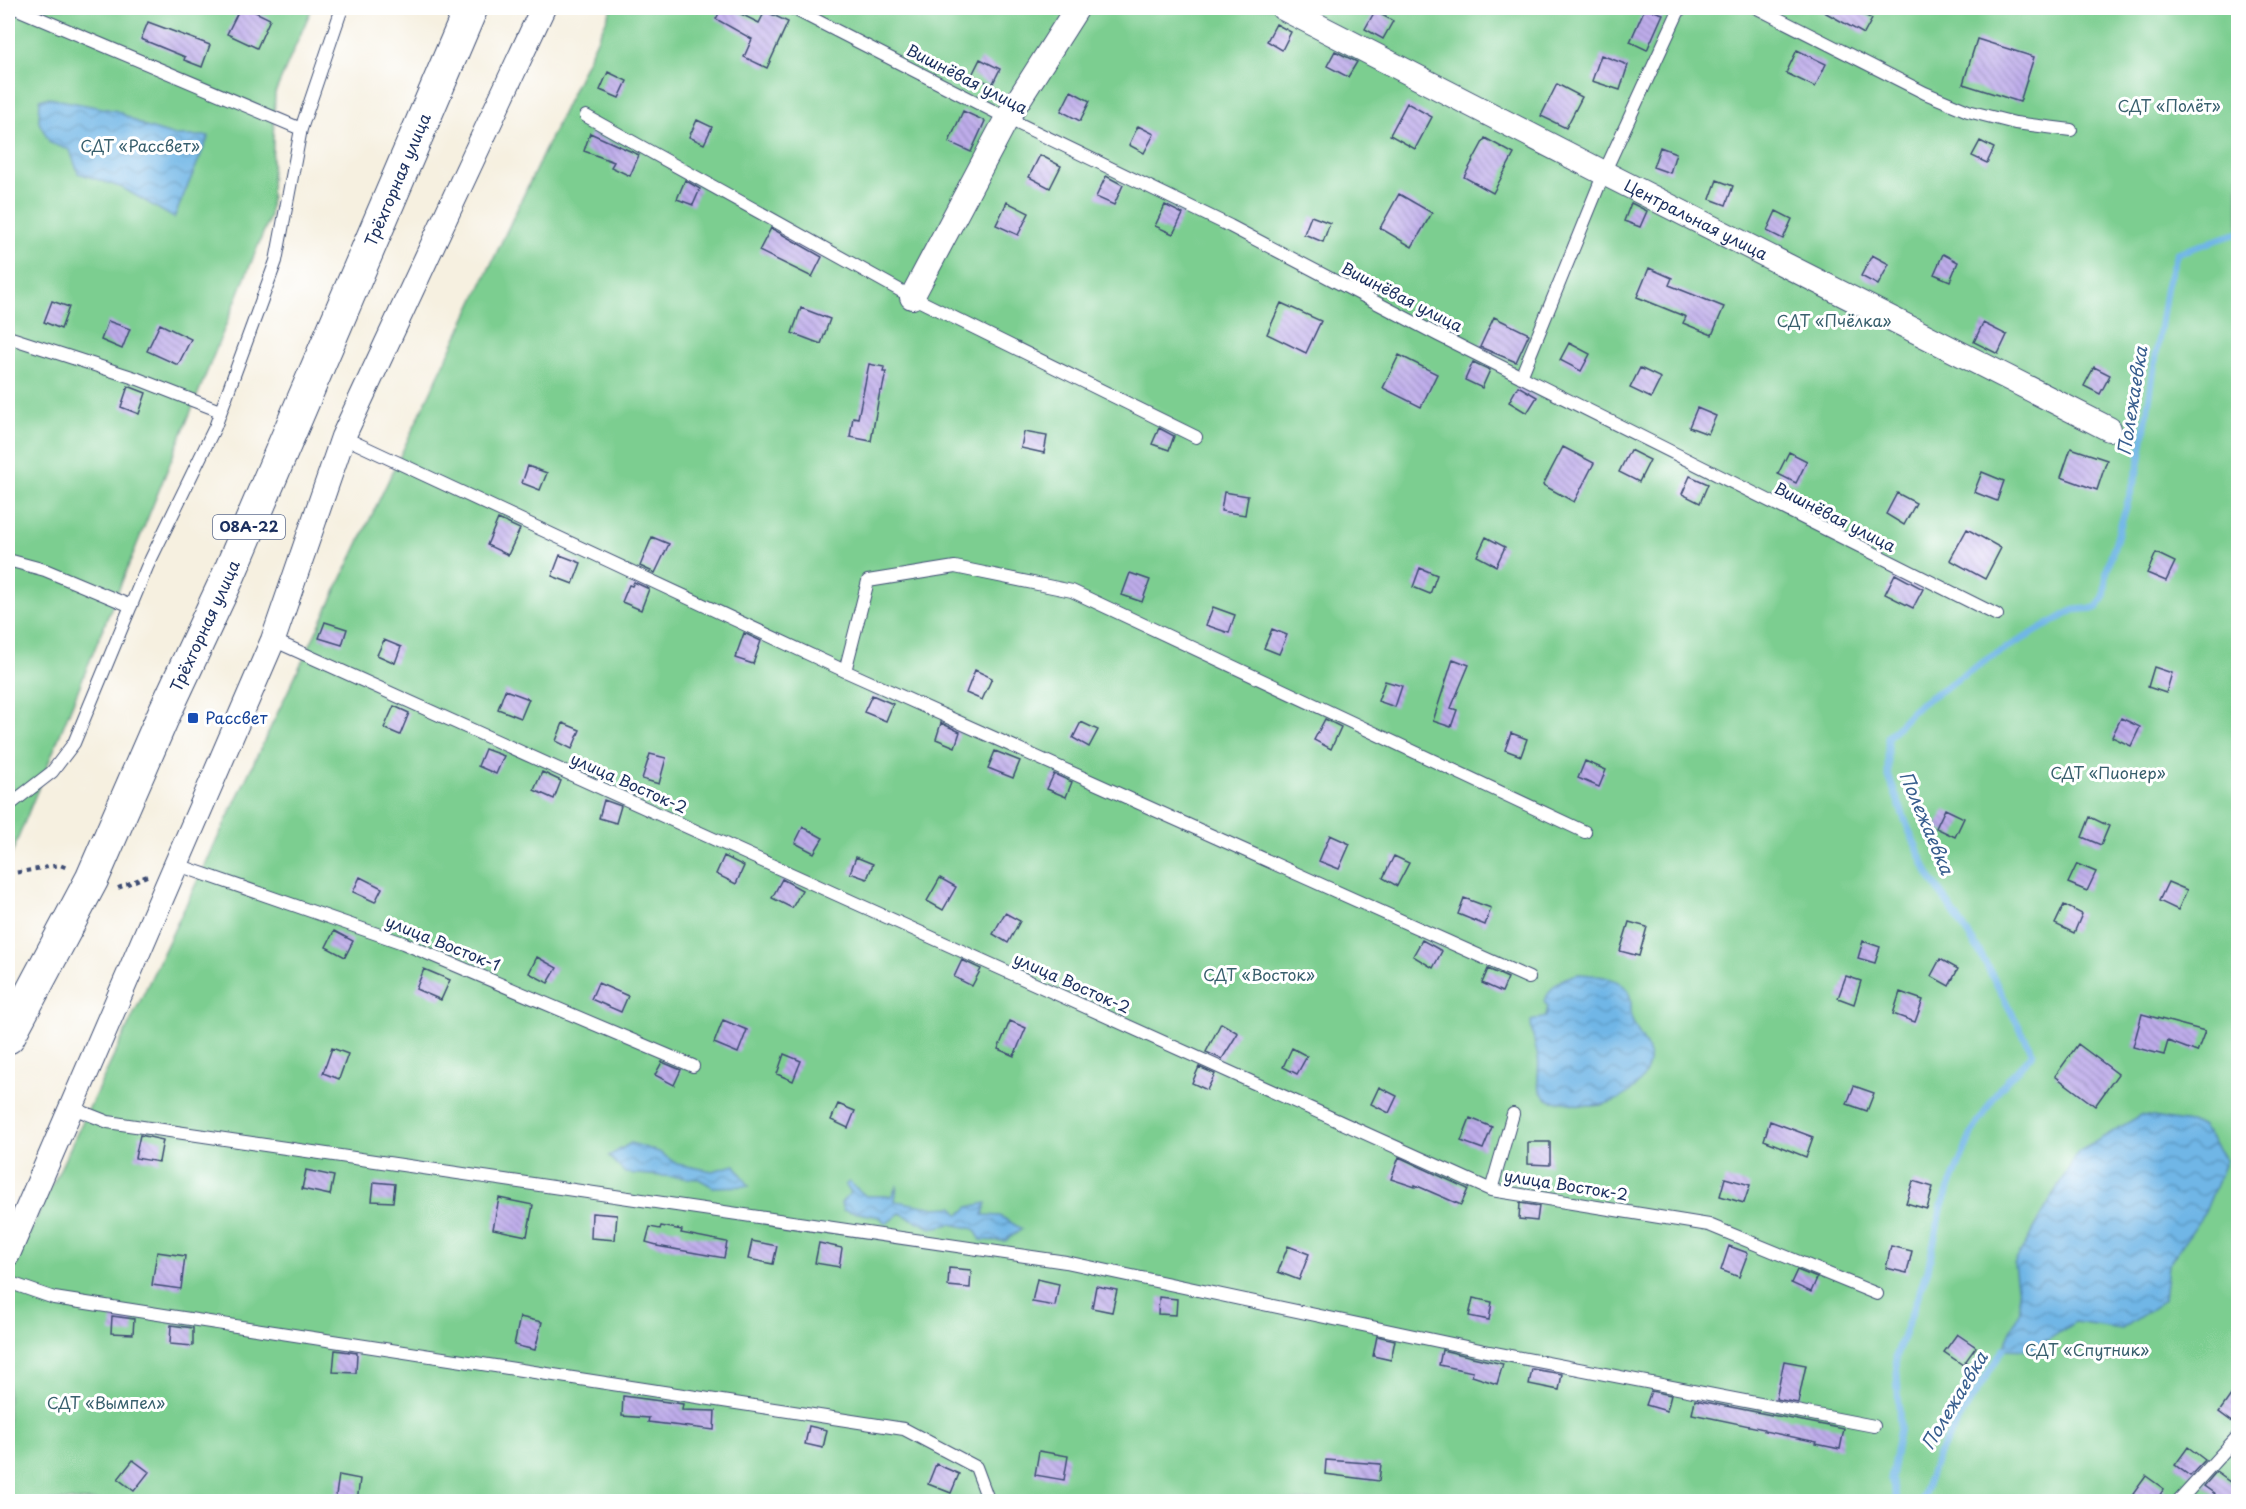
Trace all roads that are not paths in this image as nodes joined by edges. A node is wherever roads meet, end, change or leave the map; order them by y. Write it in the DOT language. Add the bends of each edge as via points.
graph roads {
  1 [pos="15,8"];
  2 [pos="342,8"];
  3 [pos="471,8"];
  4 [pos="543,8"];
  5 [pos="792,8"];
  6 [pos="1077,8"];
  7 [pos="1283,8"];
  8 [pos="1680,8"];
  9 [pos="1757,8"];
  10 [pos="586,116"];
  11 [pos="1007,118"];
  12 [pos="301,129"];
  13 [pos="2071,130"];
  14 [pos="1604,173"];
  15 [pos="912,297"];
  16 [pos="8,337"];
  17 [pos="1521,377"];
  18 [pos="220,411"];
  19 [pos="2109,429"];
  20 [pos="343,437"];
  21 [pos="1196,437"];
  22 [pos="8,561"];
  23 [pos="131,606"];
  24 [pos="1997,615"];
  25 [pos="273,640"];
  26 [pos="845,671"];
  27 [pos="8,806"];
  28 [pos="1585,832"];
  29 [pos="176,864"];
  30 [pos="1529,978"];
  31 [pos="8,1037"];
  32 [pos="693,1066"];
  33 [pos="70,1107"];
  34 [pos="1513,1114"];
  35 [pos="1491,1190"];
  36 [pos="8,1254"];
  37 [pos="8,1282"];
  38 [pos="1877,1294"];
  39 [pos="1874,1426"];
  40 [pos="2238,1436"];
  41 [pos="989,1502"];
  42 [pos="2178,1502"];
  1 -- 12 [label="lane"];
  2 -- 12 [label="lane"];
  3 -- 31 [label="highway, Трёхгорная улица / 08А-22" via="227,579 92,879"];
  4 -- 20 [label="street"];
  5 -- 11 [label="lane, Вишнёвая улица"];
  6 -- 11 [label="street"];
  7 -- 14 [label="street, Центральная улица"];
  8 -- 14 [label="lane"];
  9 -- 13 [label="lane" via="1968,111 2015,123"];
  10 -- 15 [label="lane"];
  11 -- 15 [label="street"];
  11 -- 17 [label="lane, Вишнёвая улица" via="1230,226"];
  12 -- 18 [label="lane" via="276,261"];
  14 -- 17 [label="lane"];
  14 -- 19 [label="street, Центральная улица"];
  15 -- 21 [label="lane"];
  16 -- 18 [label="lane" via="138,379"];
  17 -- 24 [label="lane, Вишнёвая улица"];
  18 -- 23 [label="lane"];
  20 -- 25 [label="street"];
  20 -- 26 [label="lane"];
  22 -- 23 [label="lane" via="45,570"];
  23 -- 27 [label="lane" via="74,743 52,772"];
  25 -- 29 [label="street"];
  25 -- 35 [label="lane, улица Восток-2"];
  26 -- 28 [label="lane" via="868,581 955,567 1072,591"];
  26 -- 30 [label="lane"];
  29 -- 32 [label="lane, улица Восток-1" via="403,943"];
  29 -- 33 [label="street"];
  33 -- 36 [label="street"];
  33 -- 39 [label="lane" via="108,1122 1066,1262 1485,1351"];
  34 -- 35 [label="lane"];
  35 -- 38 [label="lane, улица Восток-2" via="1710,1225"];
  37 -- 41 [label="lane" via="66,1299 904,1429 976,1467"];
  40 -- 42 [label="lane"];
}
